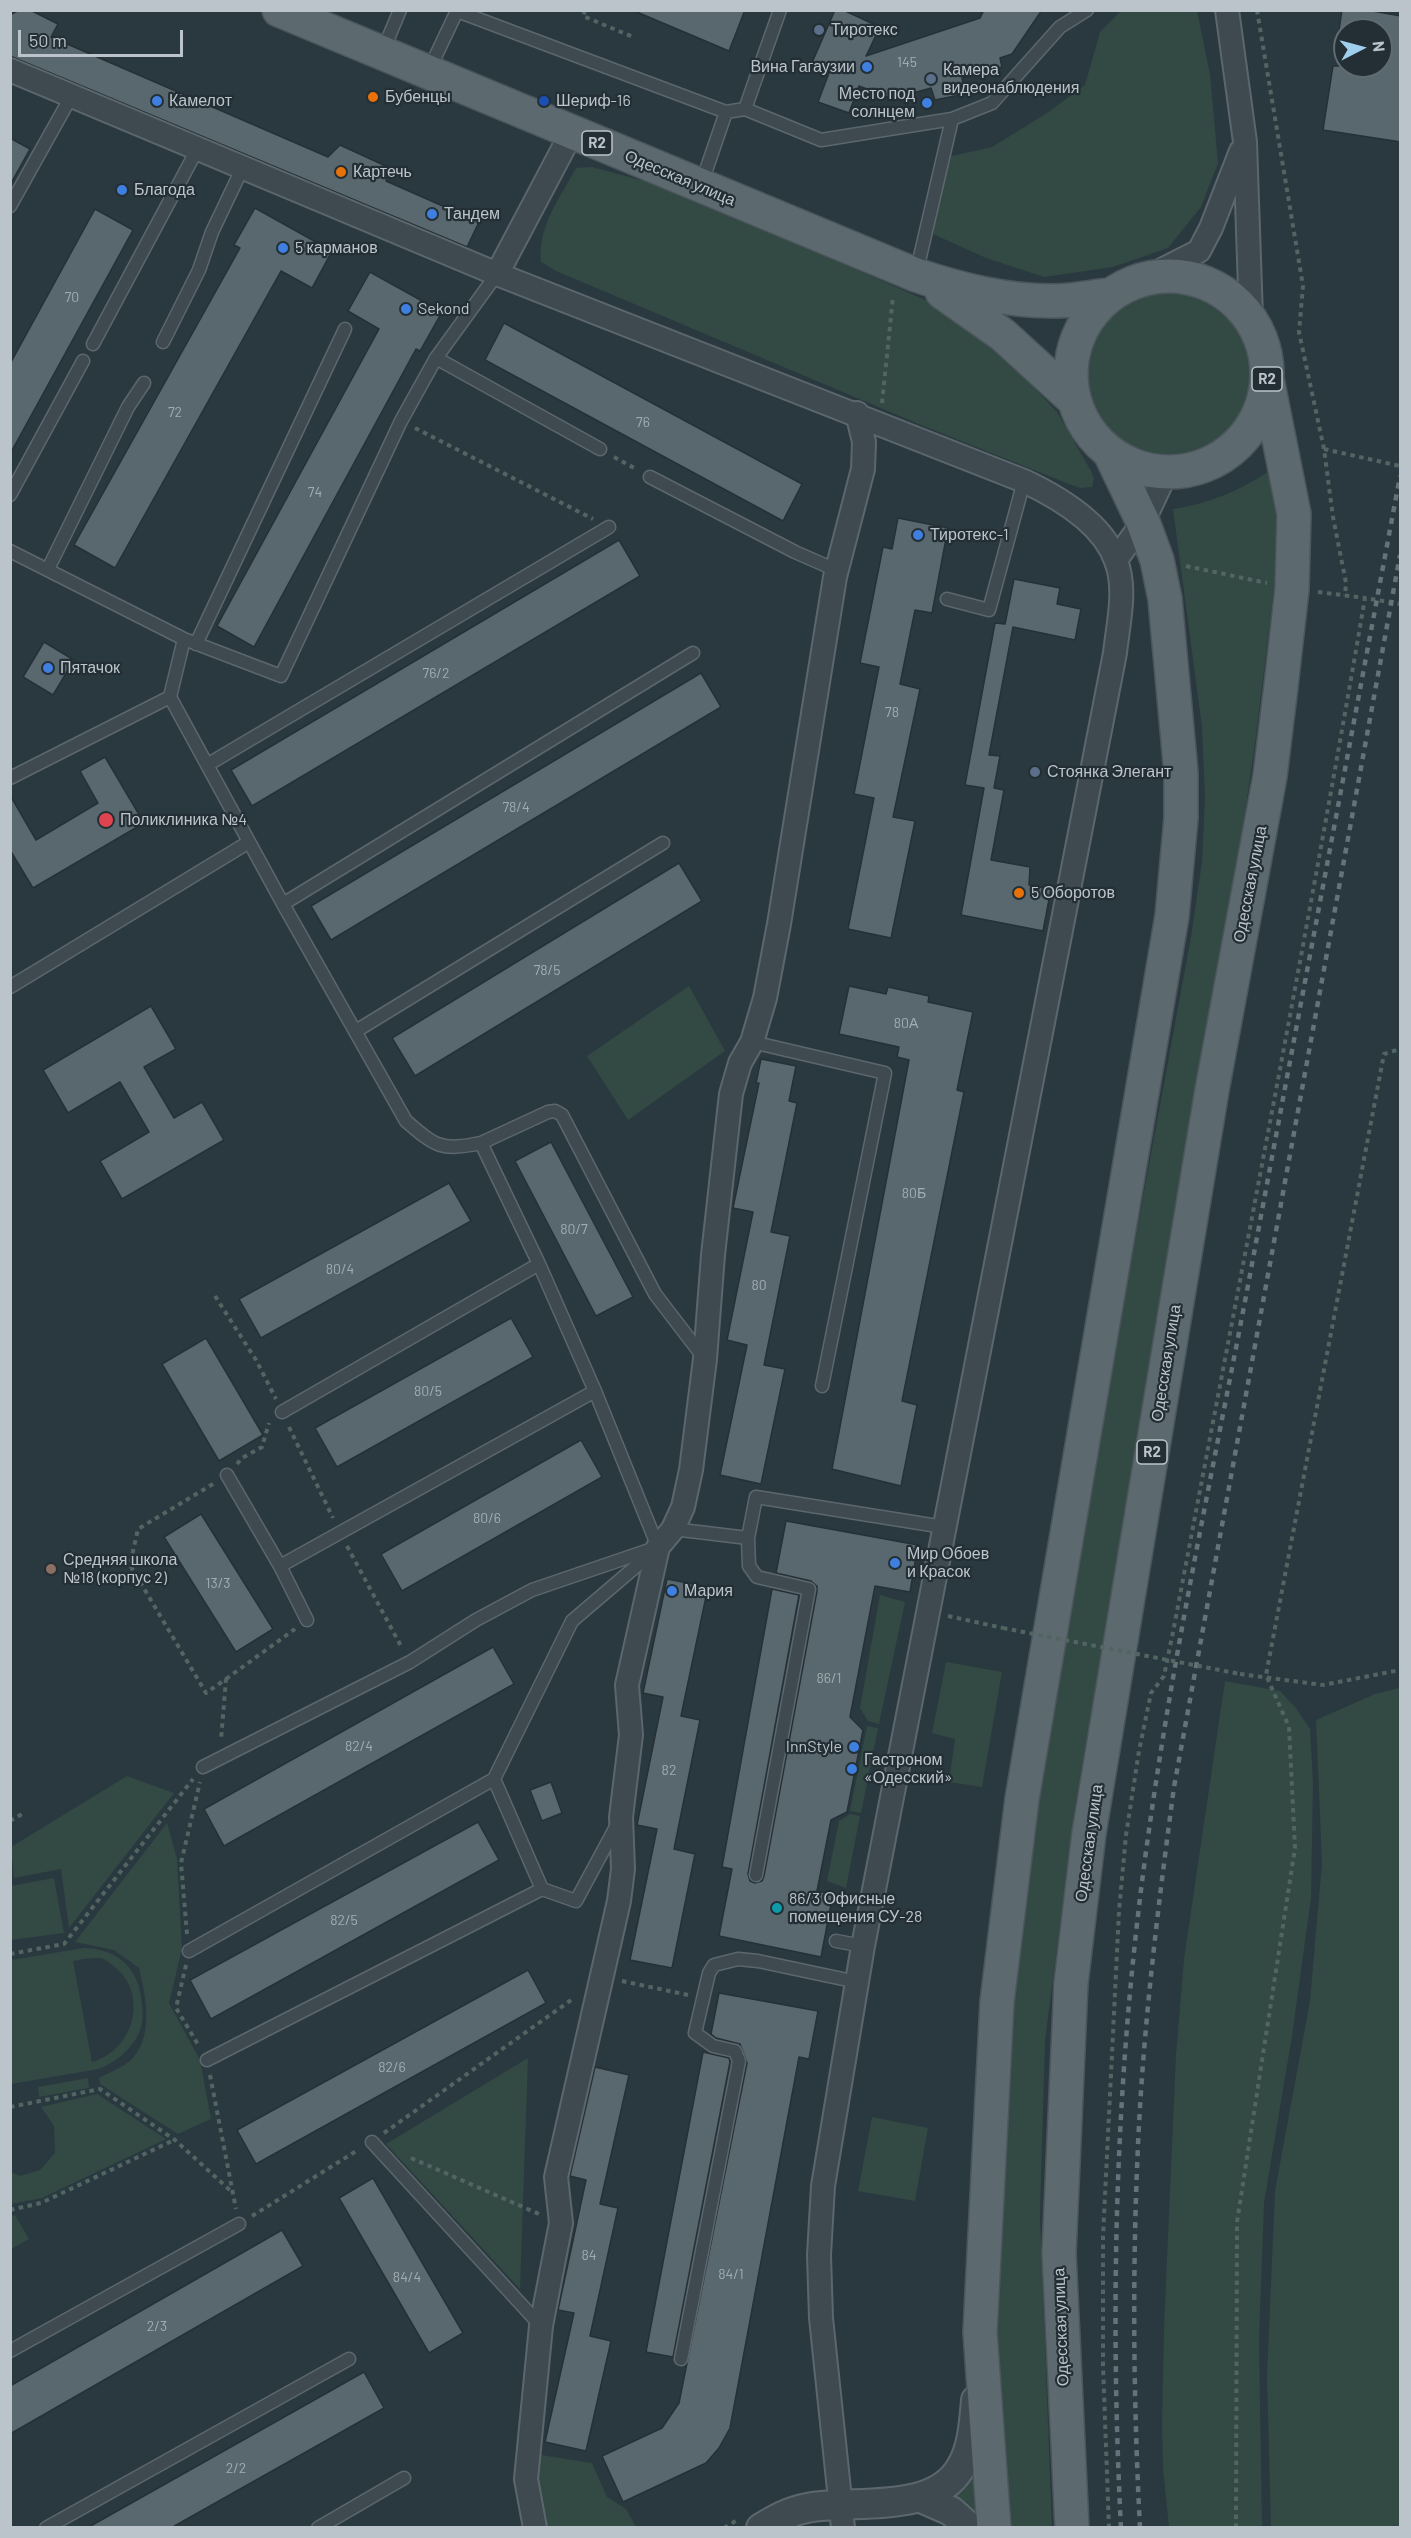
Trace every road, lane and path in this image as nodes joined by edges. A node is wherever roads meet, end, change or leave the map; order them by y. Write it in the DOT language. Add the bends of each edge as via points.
graph roads {
  1 [pos="279,10"];
  2 [pos="400,10"];
  3 [pos="585,10"];
  4 [pos="780,10"];
  5 [pos="1087,10"];
  6 [pos="1227,10"];
  7 [pos="1257,10"];
  8 [pos="633,37"];
  9 [pos="381,54"];
  10 [pos="10,70"];
  11 [pos="428,72"];
  12 [pos="72,95"];
  13 [pos="745,109"];
  14 [pos="726,112"];
  15 [pos="952,119"];
  16 [pos="572,132"];
  17 [pos="1245,142"];
  18 [pos="198,148"];
  19 [pos="243,167"];
  20 [pos="701,186"];
  21 [pos="10,206"];
  22 [pos="497,273"];
  23 [pos="1146,278"];
  24 [pos="904,286"];
  25 [pos="1109,295"];
  26 [pos="1251,318"];
  27 [pos="345,329"];
  28 [pos="163,342"];
  29 [pos="93,344"];
  30 [pos="436,358"];
  31 [pos="83,360"];
  32 [pos="144,383"];
  33 [pos="1268,384"];
  34 [pos="1073,399"];
  35 [pos="882,403"];
  36 [pos="857,413"];
  37 [pos="401,421"];
  38 [pos="600,449"];
  39 [pos="1324,449"];
  40 [pos="1111,455"];
  41 [pos="1401,466"];
  42 [pos="1166,473"];
  43 [pos="651,477"];
  44 [pos="1024,481"];
  45 [pos="10,495"];
  46 [pos="1143,522"];
  47 [pos="609,527"];
  48 [pos="10,551"];
  49 [pos="1116,560"];
  50 [pos="1157,560"];
  51 [pos="48,569"];
  52 [pos="836,570"];
  53 [pos="1292,589"];
  54 [pos="1345,596"];
  55 [pos="1365,598"];
  56 [pos="947,599"];
  57 [pos="1401,604"];
  58 [pos="184,639"];
  59 [pos="196,644"];
  60 [pos="693,653"];
  61 [pos="170,698"];
  62 [pos="207,765"];
  63 [pos="10,778"];
  64 [pos="249,842"];
  65 [pos="663,843"];
  66 [pos="283,904"];
  67 [pos="10,987"];
  68 [pos="356,1031"];
  69 [pos="752,1042"];
  70 [pos="1401,1049"];
  71 [pos="481,1143"];
  72 [pos="539,1264"];
  73 [pos="215,1296"];
  74 [pos="705,1359"];
  75 [pos="822,1386"];
  76 [pos="595,1391"];
  77 [pos="276,1399"];
  78 [pos="275,1413"];
  79 [pos="227,1475"];
  80 [pos="944,1527"];
  81 [pos="673,1529"];
  82 [pos="340,1532"];
  83 [pos="748,1538"];
  84 [pos="658,1547"];
  85 [pos="280,1566"];
  86 [pos="928,1612"];
  87 [pos="308,1620"];
  88 [pos="410,1662"];
  89 [pos="1401,1670"];
  90 [pos="1266,1675"];
  91 [pos="226,1679"];
  92 [pos="220,1757"];
  93 [pos="203,1767"];
  94 [pos="494,1779"];
  95 [pos="24,1813"];
  96 [pos="621,1817"];
  97 [pos="10,1821"];
  98 [pos="756,1875"];
  99 [pos="542,1889"];
  100 [pos="836,1941"];
  101 [pos="863,1946"];
  102 [pos="189,1952"];
  103 [pos="10,1954"];
  104 [pos="603,1977"];
  105 [pos="857,1982"];
  106 [pos="702,1998"];
  107 [pos="207,2060"];
  108 [pos="10,2107"];
  109 [pos="175,2140"];
  110 [pos="372,2142"];
  111 [pos="233,2193"];
  112 [pos="10,2210"];
  113 [pos="239,2224"];
  114 [pos="541,2326"];
  115 [pos="980,2332"];
  116 [pos="10,2351"];
  117 [pos="349,2359"];
  118 [pos="681,2359"];
  119 [pos="404,2478"];
  120 [pos="921,2498"];
  121 [pos="842,2516"];
  122 [pos="46,2528"];
  123 [pos="318,2528"];
  124 [pos="535,2528"];
  125 [pos="761,2528"];
  126 [pos="970,2528"];
  127 [pos="994,2528"];
  128 [pos="1072,2528"];
  129 [pos="1109,2528"];
  130 [pos="1236,2528"];
  1 -- 9 [label="main road, Одесская улица / R2"];
  2 -- 9 [label="lane"];
  3 -- 8 [label="path" via="583,16"];
  4 -- 13 [label="lane"];
  5 -- 15 [label="lane" via="1060,27 992,103"];
  6 -- 17 [label="street"];
  7 -- 39 [label="path" via="1303,286 1299,332"];
  9 -- 11 [label="main road, Одесская улица / R2"];
  10 -- 12 [label="street"];
  11 -- 14 [label="lane" via="457,11"];
  11 -- 16 [label="main road, Одесская улица / R2"];
  12 -- 18 [label="street"];
  12 -- 21 [label="lane"];
  13 -- 14 [label="lane"];
  13 -- 15 [label="lane" via="821,140"];
  14 -- 20 [label="lane"];
  15 -- 24 [label="lane"];
  16 -- 20 [label="main road, Одесская улица / R2"];
  16 -- 22 [label="street"];
  17 -- 23 [label="street" via="1199,251"];
  17 -- 26 [label="street"];
  18 -- 19 [label="street"];
  18 -- 29 [label="lane"];
  19 -- 22 [label="street"];
  19 -- 28 [label="lane"];
  20 -- 24 [label="main road, Одесская улица / R2"];
  22 -- 30 [label="lane"];
  22 -- 36 [label="street"];
  23 -- 25 [label="main road, R2"];
  23 -- 26 [label="main road, R2" via="1175,275 1205,282 1231,297"];
  24 -- 25 [label="main road, R2" via="1055,301"];
  24 -- 34 [label="main road, R2" via="1003,335"];
  24 -- 35 [label="path"];
  25 -- 34 [label="main road, R2" via="1092,311 1076,342 1070,376"];
  26 -- 33 [label="main road, R2" via="1265,350"];
  27 -- 59 [label="lane"];
  30 -- 37 [label="lane"];
  30 -- 38 [label="lane"];
  31 -- 45 [label="lane"];
  32 -- 51 [label="lane" via="128,407"];
  33 -- 42 [label="main road, R2" via="1260,412 1245,438 1223,458 1196,470"];
  33 -- 53 [label="main road, Одесская улица / R2" via="1294,514"];
  34 -- 40 [label="main road, R2" via="1088,430"];
  36 -- 44 [label="street"];
  36 -- 52 [label="street" via="864,442 863,469"];
  37 -- 47 [label="path"];
  37 -- 59 [label="lane" via="281,676"];
  38 -- 43 [label="path"];
  39 -- 41 [label="path"];
  39 -- 54 [label="path"];
  40 -- 42 [label="main road, R2" via="1137,468"];
  40 -- 46 [label="main road, R2"];
  42 -- 46 [label="street"];
  43 -- 52 [label="lane"];
  44 -- 49 [label="street" via="1056,497 1087,520"];
  44 -- 56 [label="lane" via="989,610"];
  46 -- 49 [label="street"];
  46 -- 50 [label="main road, R2"];
  47 -- 62 [label="lane"];
  48 -- 51 [label="lane"];
  49 -- 80 [label="street" via="1121,603 1115,652"];
  50 -- 53 [label="path"];
  50 -- 115 [label="main road, R2" via="1165,599 1181,772 1172,916 1022,1799 997,2002"];
  51 -- 58 [label="lane"];
  52 -- 69 [label="street" via="779,924"];
  53 -- 54 [label="path"];
  53 -- 128 [label="main road, Одесская улица / R2" via="1270,776 1212,1090 1115,1672 1089,1833 1071,1983 1059,2253"];
  54 -- 55 [label="path"];
  55 -- 57 [label="path"];
  55 -- 129 [label="path" via="1324,841 1174,1627 1164,1676 1151,1692 1126,1835 1103,2237 1102,2365"];
  58 -- 59 [label="lane"];
  58 -- 61 [label="lane"];
  60 -- 66 [label="lane"];
  61 -- 62 [label="lane"];
  61 -- 63 [label="lane"];
  62 -- 64 [label="lane"];
  64 -- 66 [label="lane"];
  64 -- 67 [label="lane"];
  65 -- 68 [label="lane"];
  66 -- 68 [label="lane"];
  68 -- 71 [label="lane" via="406,1121 442,1147"];
  69 -- 74 [label="street" via="740,1063 730,1095"];
  69 -- 75 [label="lane" via="885,1073"];
  70 -- 90 [label="path" via="1384,1054"];
  71 -- 72 [label="lane"];
  71 -- 74 [label="lane" via="548,1112 562,1116 655,1294"];
  72 -- 76 [label="lane"];
  72 -- 78 [label="lane"];
  73 -- 77 [label="path"];
  74 -- 81 [label="street" via="691,1470"];
  76 -- 82 [label="lane"];
  76 -- 84 [label="lane"];
  77 -- 78 [label="path"];
  77 -- 78 [label="path"];
  78 -- 79 [label="path" via="262,1447 242,1458"];
  78 -- 82 [label="path"];
  79 -- 85 [label="lane"];
  79 -- 91 [label="path" via="138,1529 130,1565 206,1693"];
  80 -- 83 [label="lane" via="756,1497"];
  80 -- 86 [label="street"];
  81 -- 83 [label="lane"];
  81 -- 84 [label="street"];
  82 -- 85 [label="lane"];
  82 -- 88 [label="path"];
  83 -- 98 [label="lane" via="749,1566 757,1577 809,1589"];
  84 -- 88 [label="lane" via="532,1590"];
  84 -- 94 [label="lane" via="572,1621"];
  84 -- 96 [label="street" via="627,1685 631,1735"];
  85 -- 87 [label="lane"];
  86 -- 90 [label="path, bridge" via="1240,1674"];
  86 -- 101 [label="street"];
  87 -- 91 [label="path"];
  88 -- 92 [label="lane"];
  89 -- 90 [label="path" via="1323,1685"];
  90 -- 130 [label="path" via="1289,1727 1295,1848 1237,2222"];
  91 -- 92 [label="path"];
  92 -- 93 [label="lane"];
  93 -- 102 [label="path" via="181,1863"];
  93 -- 103 [label="path" via="64,1944"];
  94 -- 99 [label="lane"];
  94 -- 102 [label="lane"];
  95 -- 97 [label="path"];
  96 -- 99 [label="lane" via="576,1901"];
  96 -- 104 [label="street" via="619,1901"];
  99 -- 107 [label="lane"];
  100 -- 101 [label="lane"];
  101 -- 105 [label="street"];
  102 -- 107 [label="path" via="176,2008"];
  104 -- 106 [label="path"];
  104 -- 110 [label="path"];
  104 -- 114 [label="street" via="556,2176 561,2223"];
  105 -- 106 [label="lane" via="738,1959 714,1965"];
  105 -- 121 [label="street" via="823,2186 819,2255 821,2318"];
  106 -- 118 [label="lane" via="695,2033 713,2046 735,2050 739,2061"];
  107 -- 111 [label="path"];
  108 -- 109 [label="path" via="100,2089"];
  109 -- 111 [label="path"];
  109 -- 112 [label="path" via="41,2203"];
  110 -- 114 [label="lane"];
  111 -- 113 [label="path"];
  113 -- 116 [label="lane"];
  114 -- 124 [label="street" via="526,2479"];
  115 -- 120 [label="street" via="975,2411 966,2458 951,2481"];
  115 -- 127 [label="main road, R2"];
  117 -- 122 [label="lane"];
  119 -- 123 [label="lane"];
  120 -- 121 [label="street"];
  120 -- 126 [label="street" via="951,2511"];
  121 -- 125 [label="street" via="808,2508 785,2514"];
}
